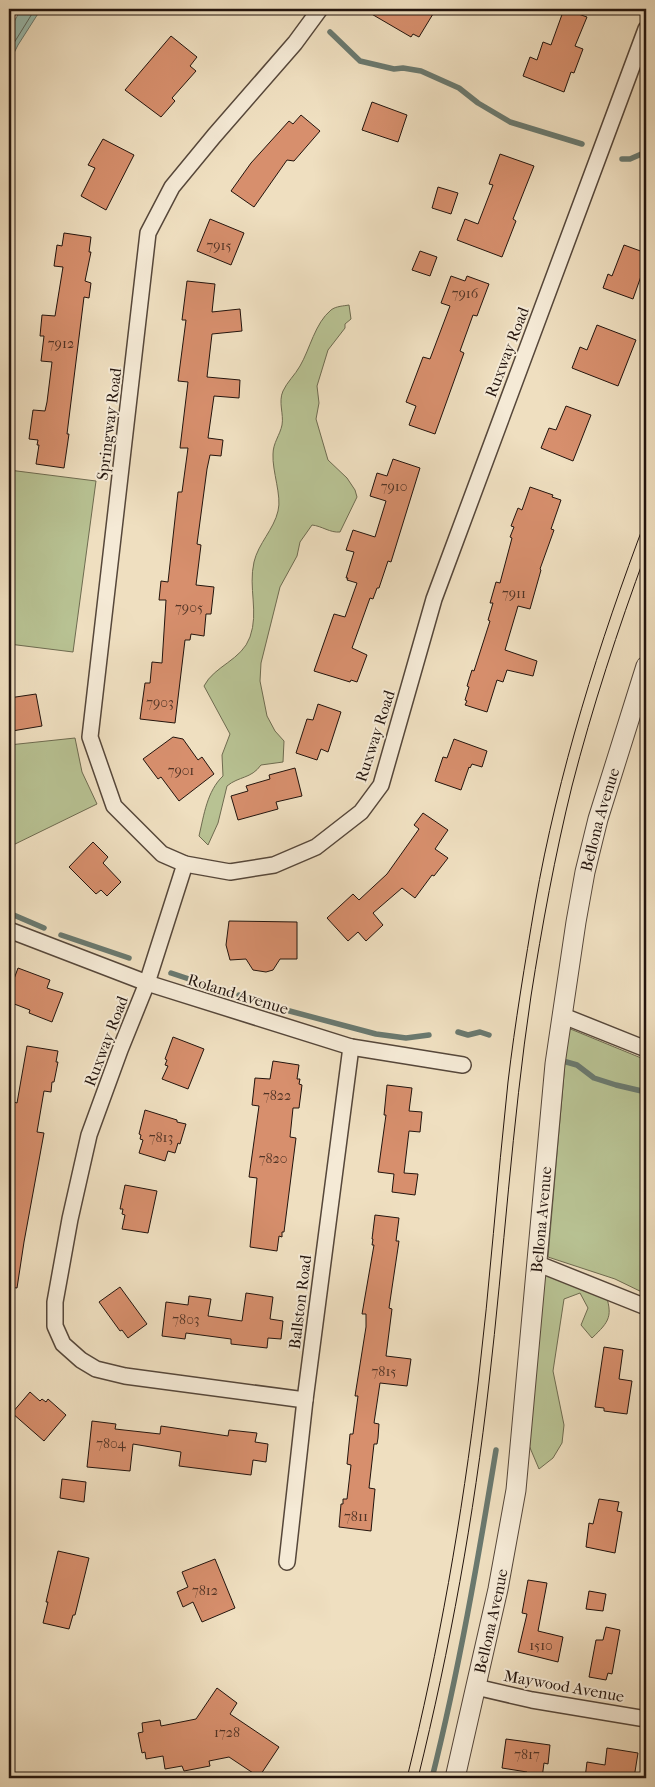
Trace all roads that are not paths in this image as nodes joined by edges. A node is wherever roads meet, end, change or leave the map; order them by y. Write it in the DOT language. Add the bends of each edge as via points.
graph roads {
  1 [pos="320,9"];
  2 [pos="646,29"];
  3 [pos="646,666"];
  4 [pos="185,864"];
  5 [pos="9,930"];
  6 [pos="147,984"];
  7 [pos="561,1015"];
  8 [pos="351,1047"];
  9 [pos="646,1049"];
  10 [pos="463,1065"];
  11 [pos="536,1263"];
  12 [pos="646,1307"];
  13 [pos="305,1400"];
  14 [pos="287,1562"];
  15 [pos="476,1687"];
  16 [pos="646,1719"];
  17 [pos="455,1778"];
  1 -- 4 [label="street, Springway Road" via="295,43 172,187 148,233 90,737 114,806 162,854"];
  2 -- 4 [label="street, Ruxway Road" via="434,599 381,784 361,812 316,847 274,865 230,872"];
  3 -- 7 [label="street, Bellona Avenue" via="598,819 585,872"];
  4 -- 6 [label="street, Ruxway Road"];
  5 -- 6 [label="street, Roland Avenue"];
  6 -- 8 [label="street, Roland Avenue"];
  6 -- 13 [label="street, Ruxway Road" via="89,1135 59,1275 55,1326 63,1344 96,1369 125,1376"];
  7 -- 9 [label="street"];
  7 -- 11 [label="street, Bellona Avenue"];
  8 -- 10 [label="street, Roland Avenue"];
  8 -- 13 [label="street, Ballston Road"];
  11 -- 12 [label="street"];
  11 -- 15 [label="street, Bellona Avenue" via="516,1490"];
  13 -- 14 [label="street, Ballston Road"];
  15 -- 16 [label="street, Maywood Avenue"];
  15 -- 17 [label="street, Bellona Avenue"];
}
